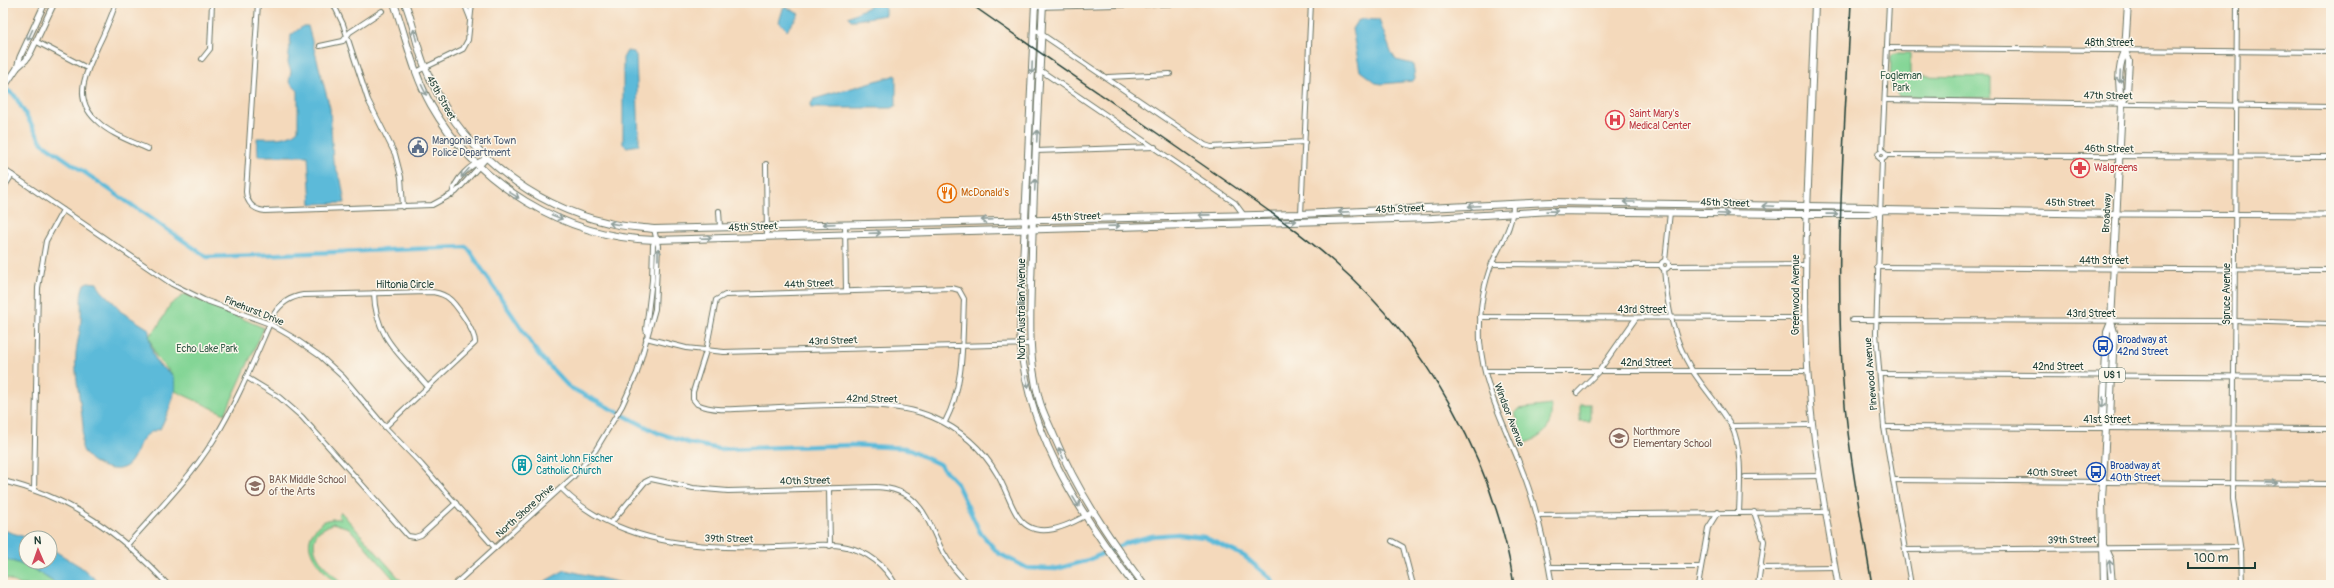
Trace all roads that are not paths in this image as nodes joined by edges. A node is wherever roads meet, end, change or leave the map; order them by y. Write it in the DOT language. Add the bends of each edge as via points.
graph roads {
  1 [pos="45,3"];
  2 [pos="54,3"];
  3 [pos="116,3"];
  4 [pos="212,3"];
  5 [pos="258,3"];
  6 [pos="333,3"];
  7 [pos="394,3"];
  8 [pos="405,3"];
  9 [pos="464,3"];
  10 [pos="472,3"];
  11 [pos="1199,3"];
  12 [pos="1311,3"];
  13 [pos="1815,3"];
  14 [pos="1889,3"];
  15 [pos="2128,3"];
  16 [pos="2237,3"];
  17 [pos="1035,5"];
  18 [pos="1043,5"];
  19 [pos="382,12"];
  20 [pos="470,18"];
  21 [pos="1034,29"];
  22 [pos="1042,34"];
  23 [pos="346,38"];
  24 [pos="36,42"];
  25 [pos="320,46"];
  26 [pos="1887,48"];
  27 [pos="2125,51"];
  28 [pos="2237,51"];
  29 [pos="2331,52"];
  30 [pos="202,59"];
  31 [pos="425,67"];
  32 [pos="17,68"];
  33 [pos="87,68"];
  34 [pos="1040,70"];
  35 [pos="416,72"];
  36 [pos="1170,74"];
  37 [pos="1108,77"];
  38 [pos="3,89"];
  39 [pos="1886,100"];
  40 [pos="2122,104"];
  41 [pos="2236,106"];
  42 [pos="2331,107"];
  43 [pos="1305,142"];
  44 [pos="1156,147"];
  45 [pos="148,149"];
  46 [pos="1036,151"];
  47 [pos="1882,151"];
  48 [pos="1887,155"];
  49 [pos="2331,157"];
  50 [pos="486,158"];
  51 [pos="2120,158"];
  52 [pos="2236,158"];
  53 [pos="1882,160"];
  54 [pos="478,164"];
  55 [pos="766,164"];
  56 [pos="3,169"];
  57 [pos="12,175"];
  58 [pos="3,189"];
  59 [pos="452,195"];
  60 [pos="1513,204"];
  61 [pos="403,207"];
  62 [pos="1807,207"];
  63 [pos="63,210"];
  64 [pos="1880,210"];
  65 [pos="719,211"];
  66 [pos="1670,212"];
  67 [pos="1513,213"];
  68 [pos="1243,214"];
  69 [pos="1301,214"];
  70 [pos="1806,214"];
  71 [pos="2117,214"];
  72 [pos="2235,214"];
  73 [pos="2331,215"];
  74 [pos="1026,219"];
  75 [pos="1033,219"];
  76 [pos="845,223"];
  77 [pos="767,226"];
  78 [pos="720,227"];
  79 [pos="1033,228"];
  80 [pos="654,229"];
  81 [pos="1026,229"];
  82 [pos="846,234"];
  83 [pos="768,236"];
  84 [pos="655,240"];
  85 [pos="1665,261"];
  86 [pos="1492,264"];
  87 [pos="1660,265"];
  88 [pos="1805,265"];
  89 [pos="1668,266"];
  90 [pos="1877,267"];
  91 [pos="1664,269"];
  92 [pos="2114,269"];
  93 [pos="2235,269"];
  94 [pos="2331,270"];
  95 [pos="846,291"];
  96 [pos="374,293"];
  97 [pos="656,294"];
  98 [pos="649,308"];
  99 [pos="1480,317"];
  100 [pos="1636,318"];
  101 [pos="1670,318"];
  102 [pos="1805,318"];
  103 [pos="1852,320"];
  104 [pos="1875,320"];
  105 [pos="2235,321"];
  106 [pos="2111,322"];
  107 [pos="270,324"];
  108 [pos="2331,324"];
  109 [pos="647,335"];
  110 [pos="1021,344"];
  111 [pos="1030,344"];
  112 [pos="962,346"];
  113 [pos="706,351"];
  114 [pos="1485,371"];
  115 [pos="1600,371"];
  116 [pos="1692,371"];
  117 [pos="1807,371"];
  118 [pos="1880,374"];
  119 [pos="2105,376"];
  120 [pos="2112,376"];
  121 [pos="2234,376"];
  122 [pos="246,377"];
  123 [pos="2331,377"];
  124 [pos="428,387"];
  125 [pos="1577,393"];
  126 [pos="944,422"];
  127 [pos="1812,425"];
  128 [pos="1731,426"];
  129 [pos="1884,427"];
  130 [pos="385,428"];
  131 [pos="2106,428"];
  132 [pos="2234,428"];
  133 [pos="2331,430"];
  134 [pos="1820,476"];
  135 [pos="1745,477"];
  136 [pos="1893,480"];
  137 [pos="3,481"];
  138 [pos="2103,481"];
  139 [pos="2233,483"];
  140 [pos="2331,484"];
  141 [pos="562,488"];
  142 [pos="829,488"];
  143 [pos="34,490"];
  144 [pos="456,503"];
  145 [pos="1092,512"];
  146 [pos="1718,512"];
  147 [pos="1739,512"];
  148 [pos="1754,512"];
  149 [pos="1826,512"];
  150 [pos="1537,515"];
  151 [pos="1085,516"];
  152 [pos="611,523"];
  153 [pos="1392,541"];
  154 [pos="128,544"];
  155 [pos="830,546"];
  156 [pos="495,548"];
  157 [pos="2104,548"];
  158 [pos="2240,548"];
  159 [pos="1905,550"];
  160 [pos="1549,567"];
  161 [pos="1701,567"];
  162 [pos="1835,567"];
  163 [pos="1761,568"];
  164 [pos="168,585"];
  165 [pos="454,585"];
  166 [pos="896,585"];
  167 [pos="970,585"];
  168 [pos="1134,585"];
  169 [pos="1144,585"];
  170 [pos="1413,585"];
  171 [pos="1552,585"];
  172 [pos="1698,585"];
  173 [pos="1758,585"];
  174 [pos="1838,585"];
  175 [pos="1911,585"];
  176 [pos="2104,585"];
  177 [pos="2112,585"];
  178 [pos="2242,585"];
  1 -- 32 [label="street, one-way"];
  2 -- 24 [label="street"];
  3 -- 33 [label="street"];
  4 -- 30 [label="street" via="210,49"];
  5 -- 61 [label="street" via="246,192 250,204 265,211"];
  6 -- 23 [label="street" via="343,24"];
  7 -- 35 [label="main road, 45th Street"];
  31 -- 8 [label="main road, 45th Street, one-way"];
  9 -- 20 [label="street"];
  10 -- 20 [label="street"];
  11 -- 18 [label="street"];
  12 -- 43 [label="street"];
  13 -- 62 [label="main road, Greenwood Avenue"];
  14 -- 26 [label="street"];
  15 -- 27 [label="main road, Broadway / US 1"];
  16 -- 28 [label="street, Spruce Avenue"];
  17 -- 18 [label="street"];
  17 -- 21 [label="main road, North Australian Avenue"];
  18 -- 22 [label="main road, North Australian Avenue"];
  19 -- 23 [label="street" via="350,32"];
  20 -- 31 [label="street" via="468,40 463,49"];
  21 -- 22 [label="street"];
  21 -- 74 [label="main road, North Australian Avenue, one-way"];
  22 -- 34 [label="main road, North Australian Avenue"];
  22 -- 37 [label="street"];
  23 -- 25 [label="street"];
  23 -- 61 [label="street" via="368,100 399,165"];
  24 -- 32 [label="street" via="26,60"];
  24 -- 33 [label="street"];
  26 -- 27 [label="street, 48th Street"];
  26 -- 39 [label="street"];
  27 -- 28 [label="street, 48th Street"];
  27 -- 40 [label="main road, Broadway / US 1" via="2120,69 2119,92"];
  28 -- 29 [label="street, 48th Street"];
  28 -- 41 [label="street, Spruce Avenue"];
  31 -- 35 [label="street"];
  31 -- 50 [label="main road, 45th Street" via="447,111"];
  32 -- 38 [label="street"];
  33 -- 45 [label="street" via="82,94 91,116 104,127"];
  34 -- 44 [label="street"];
  46 -- 34 [label="main road, North Australian Avenue, one-way"];
  35 -- 54 [label="main road, 45th Street, one-way" via="439,117"];
  36 -- 37 [label="street"];
  37 -- 43 [label="street" via="1211,147"];
  39 -- 40 [label="street, 47th Street"];
  39 -- 47 [label="street"];
  40 -- 41 [label="street, 47th Street"];
  40 -- 51 [label="main road, Broadway / US 1"];
  41 -- 42 [label="street, 47th Street"];
  41 -- 52 [label="street, Spruce Avenue"];
  43 -- 69 [label="street"];
  44 -- 46 [label="street"];
  44 -- 68 [label="street" via="1235,203"];
  75 -- 46 [label="main road, North Australian Avenue, one-way"];
  47 -- 48 [label="street"];
  47 -- 53 [label="street, Pinewood Avenue" via="1878,156"];
  48 -- 51 [label="street, 46th Street"];
  48 -- 53 [label="street"];
  49 -- 52 [label="street, 46th Street"];
  50 -- 54 [label="street"];
  80 -- 50 [label="main road, 45th Street, one-way" via="610,224 564,208 527,190"];
  51 -- 52 [label="street, 46th Street"];
  51 -- 71 [label="main road, Broadway / US 1"];
  52 -- 72 [label="street, Spruce Avenue"];
  53 -- 64 [label="street, Pinewood Avenue"];
  54 -- 59 [label="street"];
  54 -- 59 [label="street, one-way" via="453,188"];
  54 -- 84 [label="main road, 45th Street, one-way" via="513,194 552,215 612,235"];
  55 -- 77 [label="street"];
  56 -- 57 [label="street, Pinehurst Drive"];
  57 -- 58 [label="street"];
  57 -- 63 [label="street, Pinehurst Drive"];
  59 -- 61 [label="street" via="432,205"];
  62 -- 60 [label="main road, 45th Street, one-way" via="1679,202"];
  60 -- 67 [label="street, Windsor Avenue"];
  60 -- 69 [label="main road, 45th Street, one-way"];
  62 -- 64 [label="main road, 45th Street" via="1871,207"];
  62 -- 70 [label="main road, Greenwood Avenue"];
  63 -- 107 [label="street, Pinehurst Drive" via="172,284 204,300"];
  63 -- 143 [label="street" via="46,241 38,288"];
  70 -- 64 [label="main road, 45th Street, one-way" via="1869,214"];
  64 -- 71 [label="main road, 45th Street"];
  64 -- 90 [label="street, Pinewood Avenue"];
  65 -- 78 [label="street"];
  67 -- 66 [label="main road, 45th Street, one-way"];
  66 -- 70 [label="main road, 45th Street, one-way"];
  66 -- 85 [label="street"];
  79 -- 67 [label="main road, 45th Street, one-way" via="1432,218"];
  67 -- 86 [label="street, Windsor Avenue" via="1511,225"];
  68 -- 69 [label="main road, 45th Street"];
  68 -- 75 [label="main road, 45th Street, one-way"];
  70 -- 88 [label="street, Greenwood Avenue"];
  71 -- 72 [label="street, 45th Street"];
  71 -- 92 [label="main road, Broadway / US 1"];
  72 -- 73 [label="street, 45th Street"];
  72 -- 93 [label="street, Spruce Avenue"];
  74 -- 75 [label="main road, 45th Street"];
  74 -- 76 [label="main road, 45th Street, one-way"];
  74 -- 81 [label="main road, North Australian Avenue"];
  75 -- 79 [label="main road, North Australian Avenue"];
  76 -- 77 [label="main road, 45th Street, one-way"];
  76 -- 82 [label="street"];
  77 -- 78 [label="main road, 45th Street"];
  77 -- 83 [label="street"];
  78 -- 80 [label="main road, 45th Street"];
  79 -- 81 [label="main road, 45th Street"];
  79 -- 111 [label="main road, North Australian Avenue"];
  80 -- 84 [label="street, North Shore Drive"];
  82 -- 81 [label="main road, 45th Street, one-way"];
  81 -- 110 [label="main road, North Australian Avenue"];
  82 -- 83 [label="main road, 45th Street"];
  82 -- 95 [label="street"];
  84 -- 83 [label="main road, 45th Street, one-way"];
  97 -- 84 [label="street, North Shore Drive, one-way" via="658,246"];
  84 -- 98 [label="street, North Shore Drive"];
  85 -- 87 [label="street"];
  85 -- 89 [label="street"];
  86 -- 87 [label="street"];
  86 -- 99 [label="street, Windsor Avenue" via="1484,290"];
  87 -- 91 [label="street"];
  88 -- 89 [label="street"];
  88 -- 102 [label="street, Greenwood Avenue"];
  89 -- 91 [label="street"];
  90 -- 92 [label="street, 44th Street"];
  90 -- 104 [label="street, Pinewood Avenue"];
  91 -- 101 [label="street"];
  92 -- 93 [label="street, 44th Street"];
  92 -- 106 [label="main road, Broadway / US 1"];
  93 -- 94 [label="street, 44th Street"];
  93 -- 105 [label="street, Spruce Avenue"];
  95 -- 112 [label="street, 44th Street" via="956,289 964,299"];
  95 -- 113 [label="street, 44th Street" via="725,295 718,298 714,304"];
  96 -- 107 [label="street, Hiltonia Circle" via="296,296 280,306"];
  96 -- 124 [label="street" via="376,318 381,332"];
  96 -- 124 [label="street, Hiltonia Circle" via="440,294 452,301 474,334 472,348"];
  97 -- 98 [label="street"];
  97 -- 109 [label="street, North Shore Drive" via="654,314"];
  98 -- 109 [label="street, North Shore Drive"];
  99 -- 100 [label="street, 43rd Street"];
  99 -- 114 [label="street, Windsor Avenue" via="1480,342"];
  100 -- 101 [label="street, 43rd Street"];
  100 -- 115 [label="street"];
  101 -- 102 [label="street, 43rd Street"];
  101 -- 116 [label="street" via="1680,350"];
  102 -- 117 [label="street, Greenwood Avenue"];
  103 -- 104 [label="street, 43rd Street"];
  104 -- 106 [label="street, 43rd Street"];
  104 -- 118 [label="street, Pinewood Avenue"];
  105 -- 106 [label="street, 43rd Street"];
  105 -- 108 [label="street, 43rd Street"];
  105 -- 121 [label="street, Spruce Avenue"];
  106 -- 119 [label="main road, Broadway / US 1" via="2107,332"];
  106 -- 120 [label="main road, Broadway / US 1" via="2114,332"];
  107 -- 122 [label="street, Hiltonia Circle"];
  107 -- 130 [label="street, Pinehurst Drive" via="308,346 332,366"];
  109 -- 113 [label="street, 43rd Street"];
  109 -- 141 [label="street, North Shore Drive" via="637,373 612,425 595,451"];
  110 -- 111 [label="street, 43rd Street"];
  110 -- 112 [label="street, 43rd Street"];
  110 -- 151 [label="main road, North Australian Avenue, one-way" via="1026,382 1035,411 1062,475"];
  145 -- 111 [label="main road, North Australian Avenue, one-way" via="1063,457 1039,400"];
  112 -- 113 [label="street, 43rd Street"];
  112 -- 126 [label="street" via="958,390"];
  113 -- 126 [label="street, 42nd Street" via="693,396 695,402 702,406 729,409 890,406 918,411"];
  114 -- 115 [label="street, 42nd Street"];
  114 -- 150 [label="street, Windsor Avenue" via="1490,395 1519,460"];
  115 -- 116 [label="street, 42nd Street"];
  115 -- 125 [label="street"];
  116 -- 117 [label="street, 42nd Street"];
  116 -- 128 [label="street"];
  117 -- 127 [label="street, Greenwood Avenue"];
  118 -- 119 [label="street, 42nd Street"];
  118 -- 129 [label="street, Pinewood Avenue"];
  119 -- 120 [label="street, 42nd Street"];
  119 -- 131 [label="main road, Broadway / US 1, one-way" via="2102,417"];
  120 -- 121 [label="street, 42nd Street"];
  120 -- 131 [label="main road, Broadway / US 1" via="2110,418"];
  121 -- 123 [label="street, 42nd Street"];
  121 -- 132 [label="street, Spruce Avenue"];
  122 -- 144 [label="street" via="279,397 302,417 408,536 421,535"];
  122 -- 154 [label="street, Hiltonia Circle" via="222,426 203,456"];
  124 -- 130 [label="street, Hiltonia Circle"];
  126 -- 151 [label="street, 42nd Street" via="966,437 986,458 998,475 1016,513 1025,524 1037,530 1052,530"];
  127 -- 128 [label="street"];
  127 -- 134 [label="street, Greenwood Avenue"];
  128 -- 147 [label="street" via="1739,460"];
  129 -- 131 [label="street, 41st Street"];
  129 -- 136 [label="street, Pinewood Avenue"];
  130 -- 144 [label="street, Pinehurst Drive"];
  131 -- 132 [label="street, 41st Street"];
  131 -- 138 [label="main road, Broadway / US 1"];
  132 -- 133 [label="street, 41st Street"];
  132 -- 139 [label="street, Spruce Avenue"];
  134 -- 135 [label="street"];
  134 -- 149 [label="street, Greenwood Avenue"];
  136 -- 138 [label="street, 40th Street"];
  136 -- 159 [label="street, Pinewood Avenue"];
  137 -- 143 [label="street"];
  138 -- 139 [label="street, 40th Street"];
  138 -- 157 [label="main road, Broadway / US 1"];
  139 -- 140 [label="street, 40th Street, one-way"];
  139 -- 158 [label="street, Spruce Avenue" via="2234,512"];
  141 -- 152 [label="street, 39th Street" via="585,509"];
  141 -- 156 [label="street, North Shore Drive"];
  142 -- 152 [label="street, 40th Street" via="713,490 651,479 645,482"];
  142 -- 155 [label="street"];
  142 -- 167 [label="street, 40th Street" via="883,487 908,496 925,512 944,553"];
  143 -- 154 [label="street" via="86,514"];
  144 -- 156 [label="street, Pinehurst Drive"];
  145 -- 151 [label="street, 42nd Street"];
  145 -- 169 [label="main road, North Australian Avenue"];
  146 -- 147 [label="street"];
  146 -- 150 [label="street"];
  146 -- 161 [label="street" via="1708,528"];
  147 -- 148 [label="street"];
  148 -- 149 [label="street"];
  148 -- 163 [label="street" via="1764,538"];
  149 -- 162 [label="street, Greenwood Avenue"];
  150 -- 160 [label="street, Windsor Avenue"];
  151 -- 168 [label="main road, North Australian Avenue"];
  152 -- 155 [label="street, 39th Street" via="661,540 695,546"];
  153 -- 170 [label="street" via="1403,547"];
  154 -- 164 [label="street"];
  155 -- 166 [label="street, 39th Street" via="855,550 873,558 885,569"];
  156 -- 165 [label="street, North Shore Drive"];
  157 -- 158 [label="street, 39th Street"];
  157 -- 159 [label="street, 39th Street"];
  157 -- 176 [label="main road, Broadway / US 1"];
  177 -- 157 [label="main road, Broadway / US 1, one-way" via="2110,560"];
  158 -- 178 [label="street, Spruce Avenue"];
  159 -- 175 [label="street, Pinewood Avenue"];
  160 -- 161 [label="street"];
  160 -- 171 [label="street, Windsor Avenue"];
  161 -- 172 [label="street"];
  162 -- 163 [label="street"];
  162 -- 174 [label="street, Greenwood Avenue"];
  163 -- 173 [label="street"];
}
